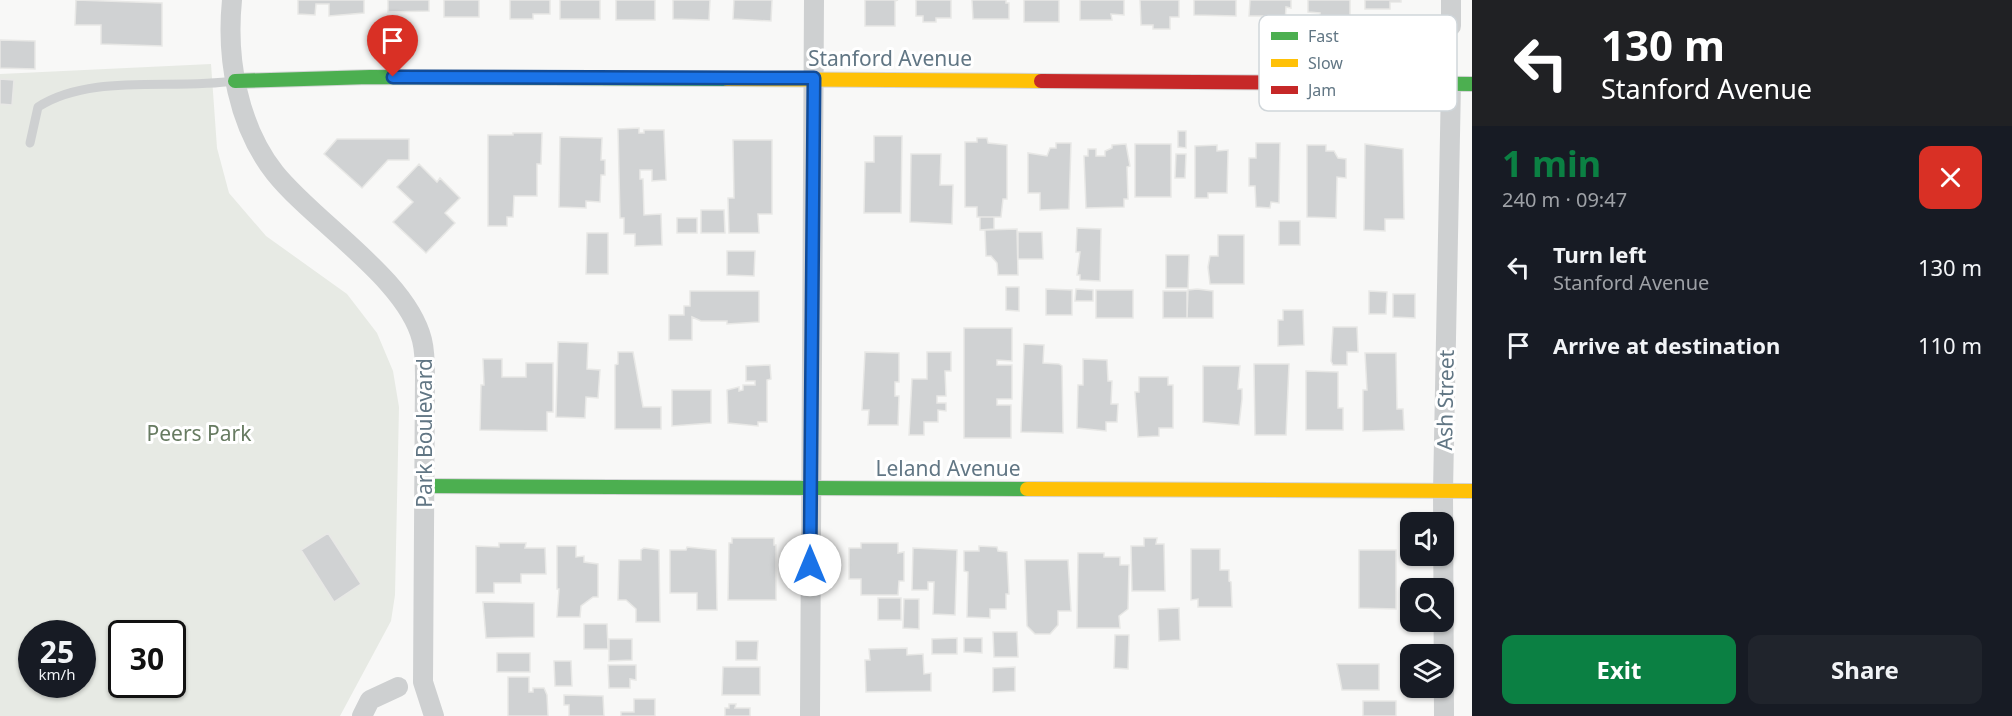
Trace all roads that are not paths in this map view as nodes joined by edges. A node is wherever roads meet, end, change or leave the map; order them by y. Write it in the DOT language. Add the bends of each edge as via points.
graph roads {
  1 [pos="232,0"];
  2 [pos="814,0"];
  3 [pos="814,78"];
  4 [pos="235,81"];
  5 [pos="1259,82"];
  6 [pos="1450,111"];
  7 [pos="30,143"];
  8 [pos="425,486"];
  9 [pos="811,489"];
  10 [pos="1443,490"];
  11 [pos="1472,490"];
  12 [pos="398,687"];
  13 [pos="362,716"];
  14 [pos="434,716"];
  15 [pos="810,716"];
  16 [pos="1444,716"];
  1 -- 4 [label="street, Park Boulevard" via="229,34"];
  2 -- 3 [label="street"];
  3 -- 4 [label="street, Stanford Avenue" via="370,77"];
  3 -- 5 [label="street, Stanford Avenue"];
  3 -- 9 [label="street"];
  4 -- 7 [label="lane" via="204,86 82,89 56,95 38,107"];
  4 -- 8 [label="street, Park Boulevard" via="246,119 275,174 392,288 414,320 424,352"];
  6 -- 10 [label="street, Ash Street"];
  8 -- 9 [label="street, Leland Avenue"];
  8 -- 14 [label="street, Park Boulevard" via="423,682"];
  9 -- 10 [label="street, Leland Avenue"];
  9 -- 15 [label="street"];
  10 -- 11 [label="street, Leland Avenue"];
  10 -- 16 [label="street, Ash Street"];
  12 -- 13 [label="street" via="370,700"];
}
